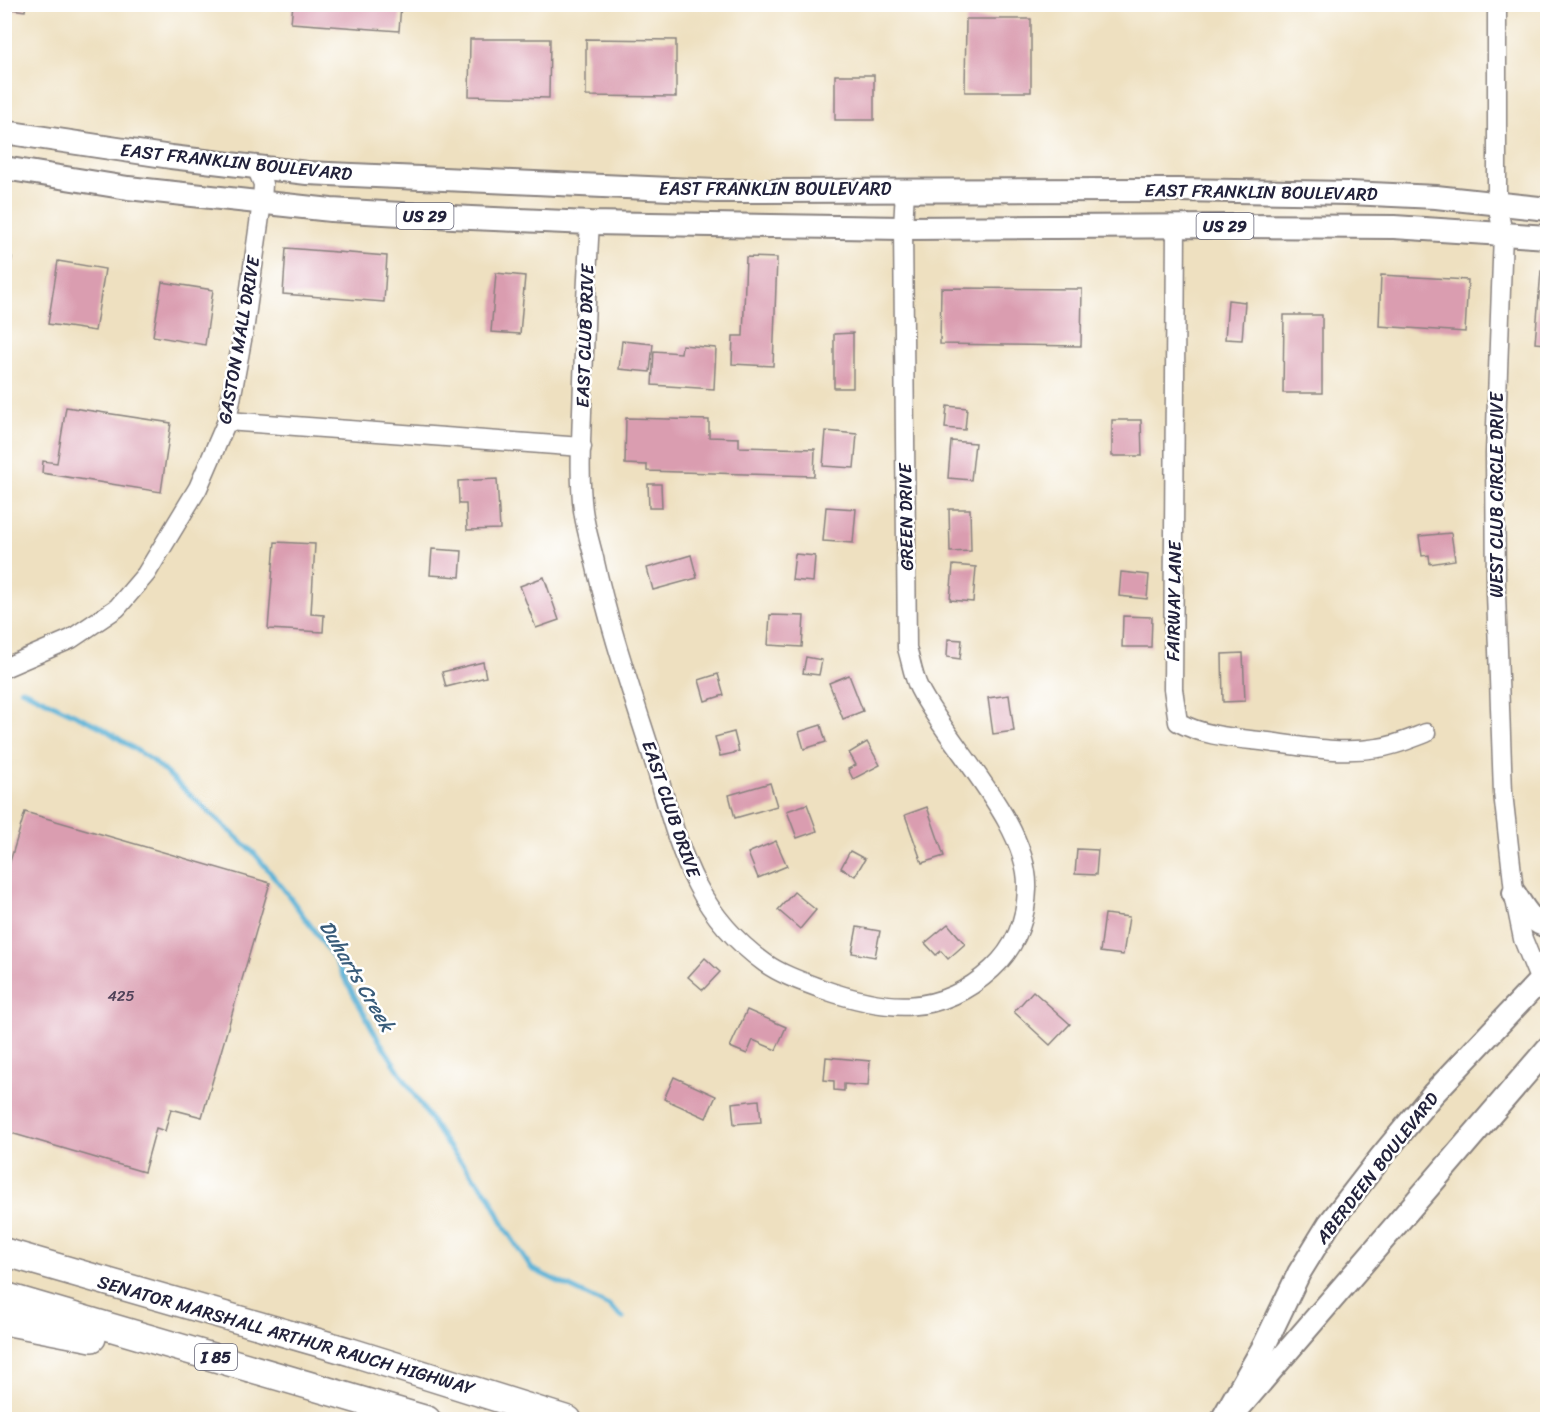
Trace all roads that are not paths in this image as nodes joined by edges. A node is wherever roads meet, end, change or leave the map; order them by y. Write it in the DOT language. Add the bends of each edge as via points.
graph roads {
  1 [pos="1497,4"];
  2 [pos="4,132"];
  3 [pos="256,167"];
  4 [pos="4,168"];
  5 [pos="905,190"];
  6 [pos="262,202"];
  7 [pos="1497,204"];
  8 [pos="1548,209"];
  9 [pos="590,223"];
  10 [pos="1176,226"];
  11 [pos="903,228"];
  12 [pos="1503,233"];
  13 [pos="1548,237"];
  14 [pos="227,421"];
  15 [pos="582,447"];
  16 [pos="4,668"];
  17 [pos="1426,733"];
  18 [pos="1004,816"];
  19 [pos="1514,892"];
  20 [pos="1548,926"];
  21 [pos="1544,976"];
  22 [pos="1548,1047"];
  23 [pos="4,1252"];
  24 [pos="4,1296"];
  25 [pos="4,1321"];
  26 [pos="276,1375"];
  27 [pos="427,1419"];
  28 [pos="568,1419"];
  29 [pos="1221,1419"];
  30 [pos="1228,1419"];
  1 -- 7 [label="street, WEST CLUB CIRCLE DRIVE"];
  2 -- 3 [label="main road, EAST FRANKLIN BOULEVARD / US 29"];
  3 -- 5 [label="main road, EAST FRANKLIN BOULEVARD / US 29" via="307,173 716,191"];
  3 -- 6 [label="street, GASTON MALL DRIVE" via="263,184"];
  4 -- 6 [label="main road, EAST FRANKLIN BOULEVARD / US 29" via="128,188"];
  5 -- 7 [label="main road, EAST FRANKLIN BOULEVARD / US 29" via="1349,193"];
  5 -- 11 [label="street, GREEN DRIVE"];
  6 -- 9 [label="main road, EAST FRANKLIN BOULEVARD / US 29" via="331,210"];
  6 -- 14 [label="street, GASTON MALL DRIVE"];
  7 -- 8 [label="main road, EAST FRANKLIN BOULEVARD / US 29"];
  7 -- 12 [label="street, WEST CLUB CIRCLE DRIVE"];
  9 -- 11 [label="main road, EAST FRANKLIN BOULEVARD / US 29"];
  9 -- 15 [label="street, EAST CLUB DRIVE"];
  10 -- 11 [label="main road, EAST FRANKLIN BOULEVARD / US 29"];
  10 -- 12 [label="main road, EAST FRANKLIN BOULEVARD / US 29" via="1394,227"];
  10 -- 17 [label="street, FAIRWAY LANE" via="1173,689 1178,722 1192,730 1219,736 1343,751 1377,748"];
  11 -- 18 [label="street, GREEN DRIVE" via="907,648 917,685"];
  12 -- 13 [label="main road, EAST FRANKLIN BOULEVARD / US 29"];
  12 -- 19 [label="street, WEST CLUB CIRCLE DRIVE" via="1496,593 1503,792"];
  14 -- 15 [label="street"];
  14 -- 16 [label="street, GASTON MALL DRIVE" via="198,488 146,574 117,608 71,639"];
  15 -- 18 [label="street, EAST CLUB DRIVE" via="583,510 618,652 694,881 713,913 738,941 767,965 836,994 872,1004 909,1008 945,1000 978,982 1006,956 1023,923 1028,886 1020,849"];
  19 -- 20 [label="main road" via="1531,918"];
  19 -- 21 [label="street, WEST CLUB CIRCLE DRIVE" via="1523,939"];
  21 -- 29 [label="main road, ABERDEEN BOULEVARD" via="1433,1094 1329,1224"];
  22 -- 30 [label="main road"];
  23 -- 28 [label="highway, SENATOR MARSHALL ARTHUR RAUCH HIGHWAY / I 85"];
  24 -- 26 [label="highway, I 85"];
  25 -- 26 [label="highway"];
  26 -- 27 [label="highway, I 85"];
}
